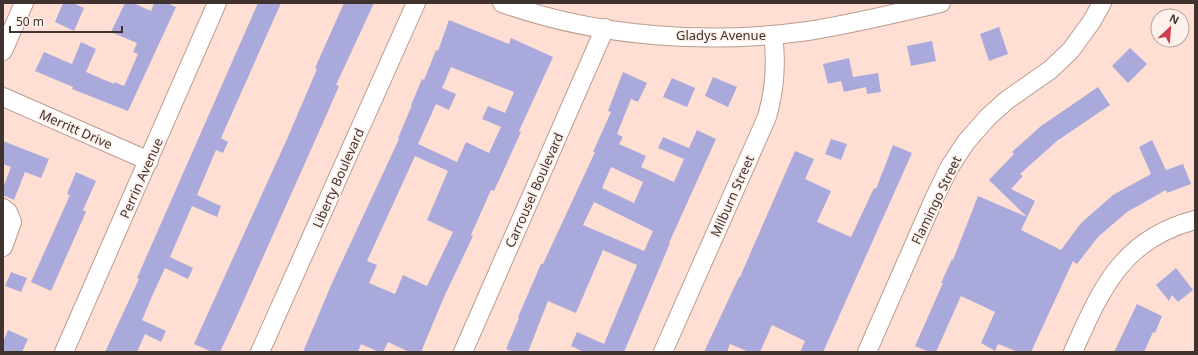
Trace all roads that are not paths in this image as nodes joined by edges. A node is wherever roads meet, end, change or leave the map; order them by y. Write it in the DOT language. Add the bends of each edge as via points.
graph roads {
  1 [pos="24,3"];
  2 [pos="217,3"];
  3 [pos="416,3"];
  4 [pos="502,3"];
  5 [pos="941,3"];
  6 [pos="1102,3"];
  7 [pos="605,28"];
  8 [pos="773,34"];
  9 [pos="3,51"];
  10 [pos="3,97"];
  11 [pos="149,161"];
  12 [pos="3,208"];
  13 [pos="1195,220"];
  14 [pos="3,247"];
  15 [pos="64,352"];
  16 [pos="260,352"];
  17 [pos="463,352"];
  18 [pos="663,352"];
  19 [pos="867,352"];
  20 [pos="1073,352"];
  1 -- 9 [label="street"];
  2 -- 11 [label="street, Perrin Avenue"];
  3 -- 16 [label="street, Liberty Boulevard"];
  4 -- 7 [label="street, Gladys Avenue" via="563,20"];
  5 -- 8 [label="street, Gladys Avenue" via="840,26"];
  6 -- 19 [label="street, Flamingo Street" via="1071,50 1050,70 1007,100 966,142 949,168"];
  7 -- 8 [label="street, Gladys Avenue" via="684,36 729,37"];
  7 -- 17 [label="street, Carrousel Boulevard"];
  8 -- 18 [label="street, Milburn Street" via="776,77 767,117"];
  10 -- 11 [label="street, Merritt Drive"];
  11 -- 15 [label="street, Perrin Avenue"];
  12 -- 14 [label="street" via="8,212 12,222"];
  13 -- 20 [label="street" via="1156,236 1114,272 1096,300"];
}
